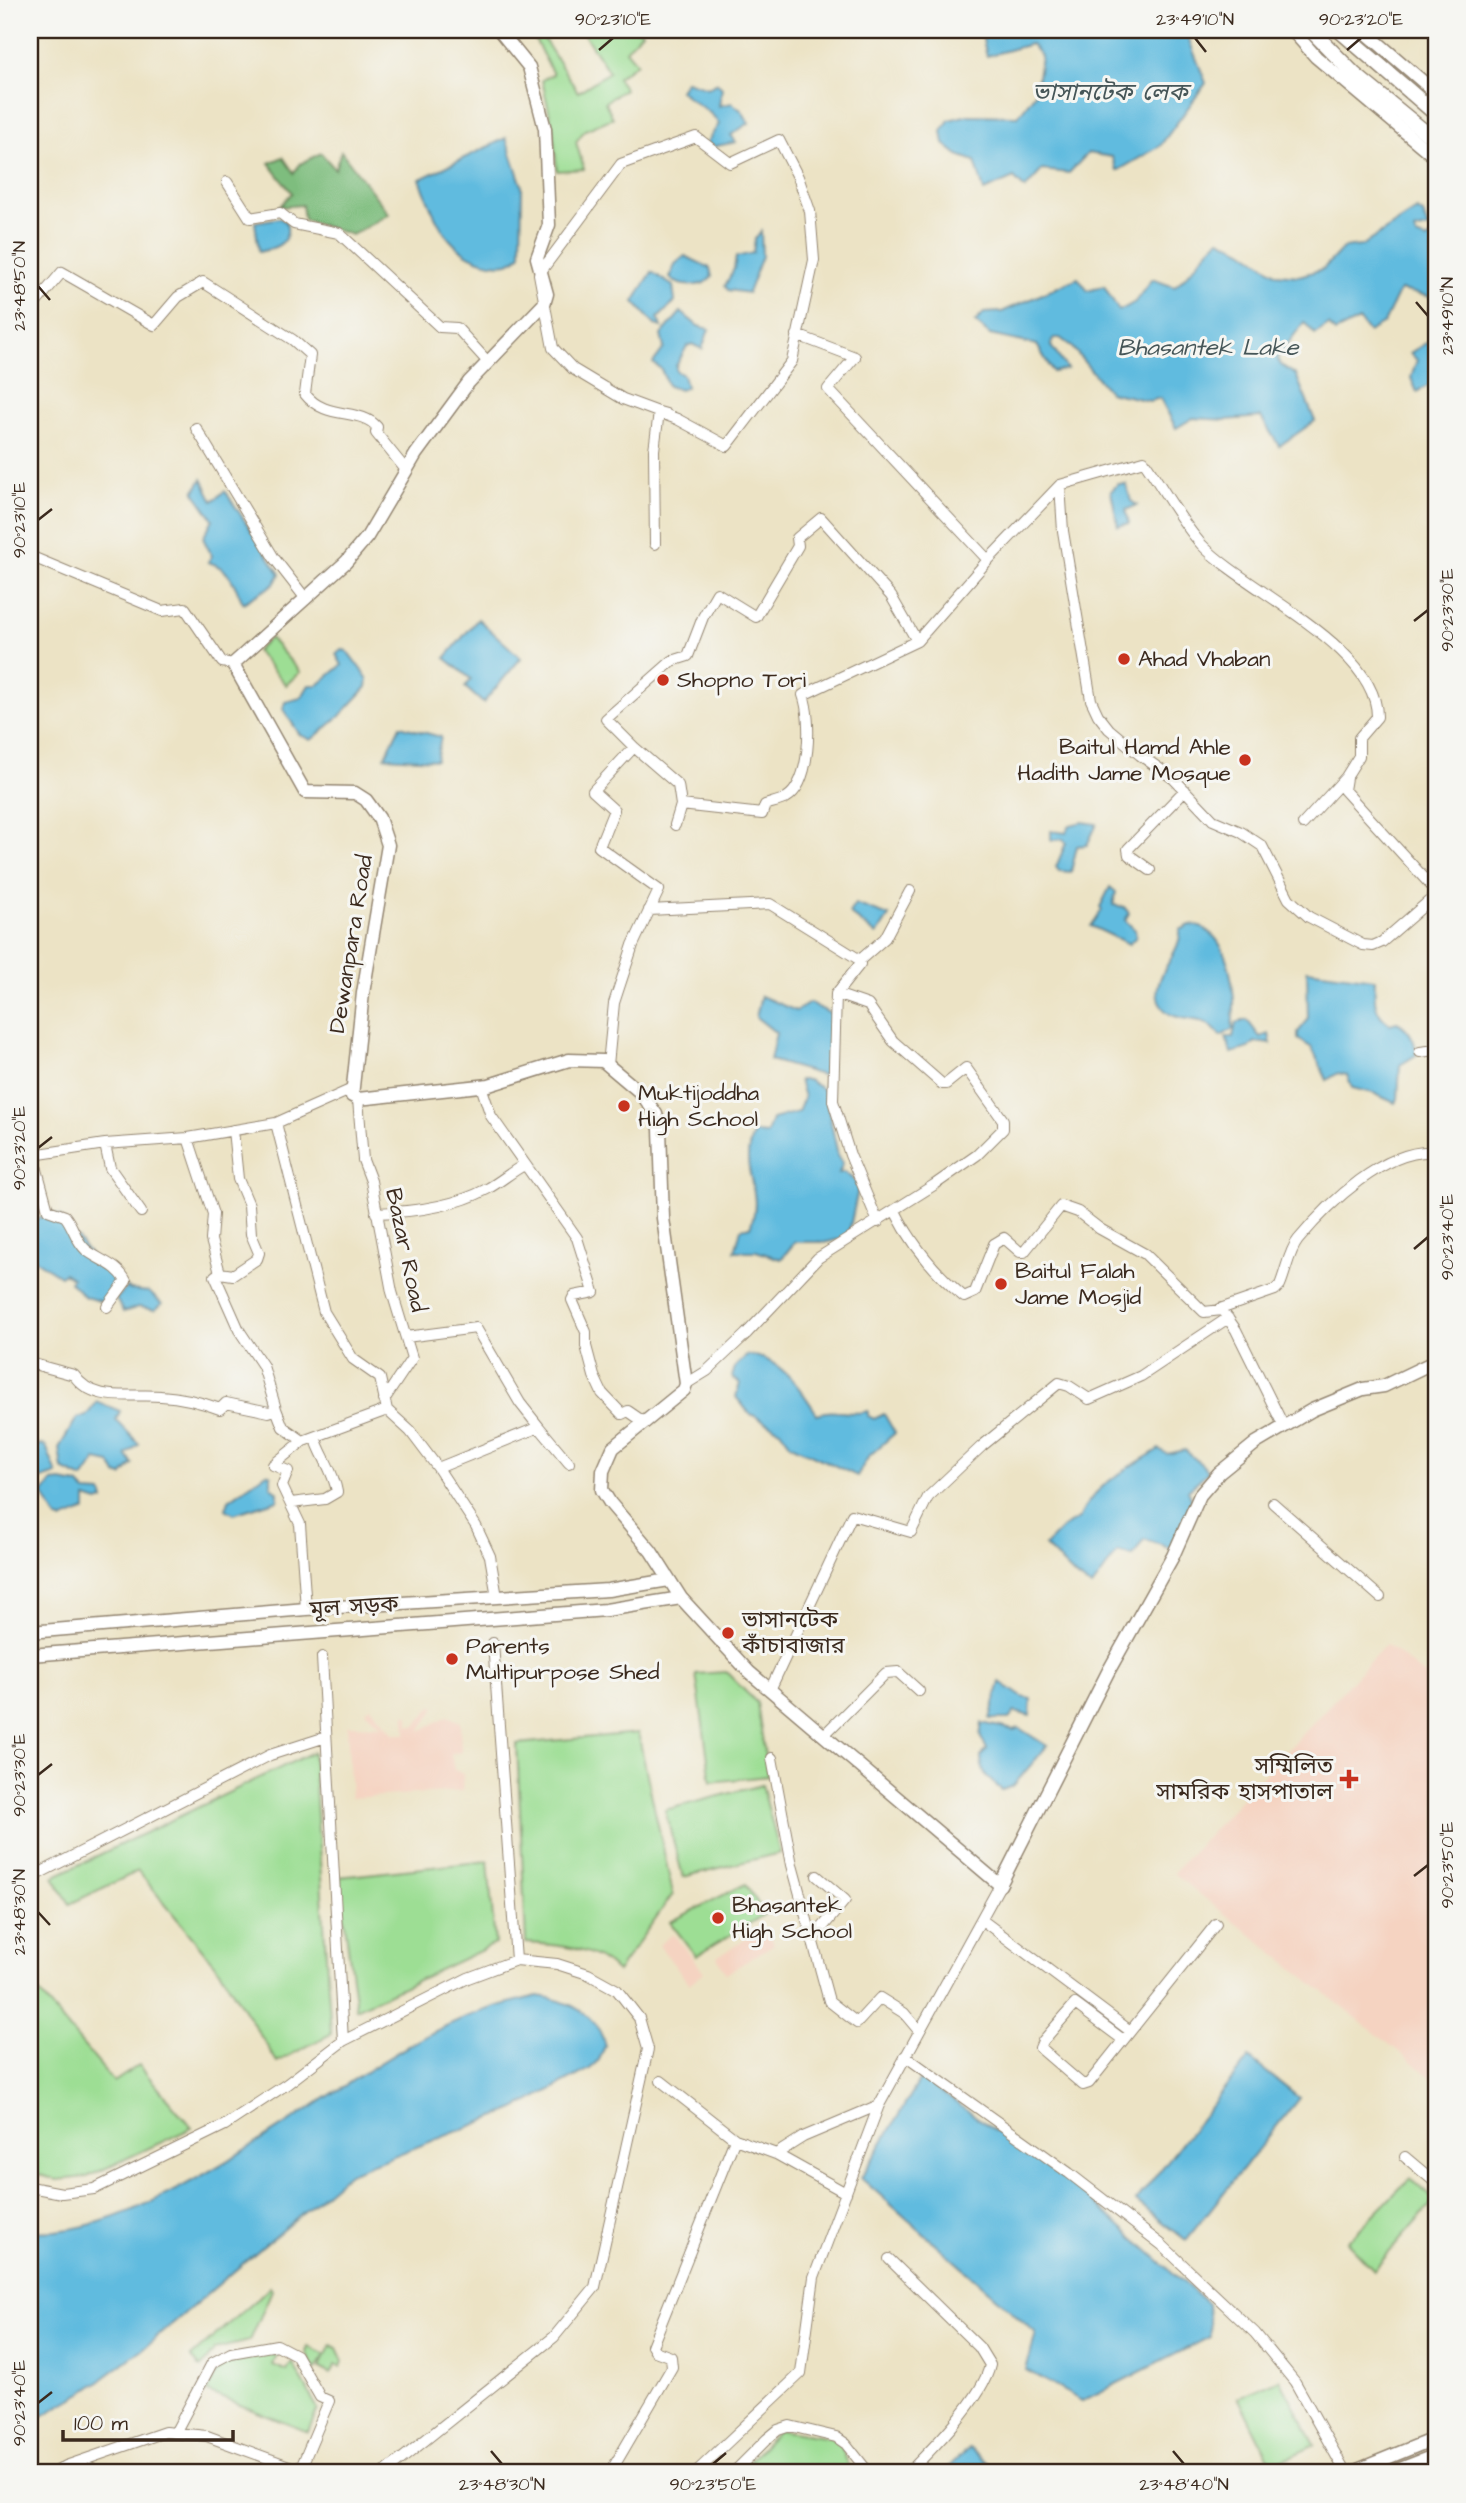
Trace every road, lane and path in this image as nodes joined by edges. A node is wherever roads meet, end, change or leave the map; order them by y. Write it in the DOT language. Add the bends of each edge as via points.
graph roads {
  1 [pos="499,30"];
  2 [pos="1292,30"];
  3 [pos="1311,30"];
  4 [pos="1339,30"];
  5 [pos="1363,30"];
  6 [pos="1436,93"];
  7 [pos="1436,114"];
  8 [pos="1436,141"];
  9 [pos="1436,158"];
  10 [pos="227,182"];
  11 [pos="539,274"];
  12 [pos="544,302"];
  13 [pos="30,310"];
  14 [pos="797,335"];
  15 [pos="487,361"];
  16 [pos="667,414"];
  17 [pos="195,428"];
  18 [pos="406,470"];
  19 [pos="1060,485"];
  20 [pos="655,544"];
  21 [pos="30,556"];
  22 [pos="988,560"];
  23 [pos="306,599"];
  24 [pos="917,641"];
  25 [pos="233,664"];
  26 [pos="634,747"];
  27 [pos="1346,777"];
  28 [pos="1185,790"];
  29 [pos="681,805"];
  30 [pos="1303,824"];
  31 [pos="675,825"];
  32 [pos="1150,870"];
  33 [pos="910,891"];
  34 [pos="1436,893"];
  35 [pos="649,910"];
  36 [pos="860,960"];
  37 [pos="836,994"];
  38 [pos="1436,1050"];
  39 [pos="1420,1052"];
  40 [pos="608,1065"];
  41 [pos="481,1086"];
  42 [pos="354,1095"];
  43 [pos="276,1123"];
  44 [pos="233,1130"];
  45 [pos="30,1137"];
  46 [pos="188,1138"];
  47 [pos="105,1144"];
  48 [pos="1436,1152"];
  49 [pos="33,1155"];
  50 [pos="524,1164"];
  51 [pos="895,1210"];
  52 [pos="141,1212"];
  53 [pos="376,1213"];
  54 [pos="878,1222"];
  55 [pos="220,1273"];
  56 [pos="107,1307"];
  57 [pos="1220,1309"];
  58 [pos="1228,1318"];
  59 [pos="405,1337"];
  60 [pos="1436,1362"];
  61 [pos="30,1363"];
  62 [pos="686,1384"];
  63 [pos="386,1405"];
  64 [pos="276,1409"];
  65 [pos="644,1422"];
  66 [pos="539,1427"];
  67 [pos="1284,1427"];
  68 [pos="315,1437"];
  69 [pos="303,1441"];
  70 [pos="569,1463"];
  71 [pos="439,1468"];
  72 [pos="291,1503"];
  73 [pos="1273,1503"];
  74 [pos="669,1580"];
  75 [pos="498,1597"];
  76 [pos="1380,1597"];
  77 [pos="681,1598"];
  78 [pos="353,1608"];
  79 [pos="306,1609"];
  80 [pos="356,1628"];
  81 [pos="30,1632"];
  82 [pos="492,1643"];
  83 [pos="30,1655"];
  84 [pos="322,1657"];
  85 [pos="770,1690"];
  86 [pos="919,1691"];
  87 [pos="824,1734"];
  88 [pos="326,1737"];
  89 [pos="772,1758"];
  90 [pos="817,1877"];
  91 [pos="30,1878"];
  92 [pos="1000,1885"];
  93 [pos="982,1920"];
  94 [pos="1216,1924"];
  95 [pos="813,1940"];
  96 [pos="516,1960"];
  97 [pos="1129,2030"];
  98 [pos="919,2031"];
  99 [pos="1122,2039"];
  100 [pos="343,2041"];
  101 [pos="905,2056"];
  102 [pos="661,2081"];
  103 [pos="879,2105"];
  104 [pos="735,2139"];
  105 [pos="776,2154"];
  106 [pos="1405,2157"];
  107 [pos="1436,2183"];
  108 [pos="30,2187"];
  109 [pos="846,2193"];
  110 [pos="889,2259"];
  111 [pos="175,2433"];
  112 [pos="1436,2438"];
  113 [pos="1436,2455"];
  114 [pos="70,2470"];
  115 [pos="304,2472"];
  116 [pos="54,2473"];
  117 [pos="384,2473"];
  118 [pos="610,2473"];
  119 [pos="695,2473"];
  120 [pos="733,2473"];
  121 [pos="869,2473"];
  122 [pos="908,2473"];
  123 [pos="1348,2473"];
  124 [pos="1391,2473"];
  1 -- 11 [label="street" via="529,68 545,129 549,225 537,258"];
  2 -- 9 [label="street" via="1316,57"];
  3 -- 8 [label="main road" via="1354,74"];
  4 -- 7 [label="main road"];
  5 -- 6 [label="street"];
  10 -- 15 [label="street" via="250,218 280,213 294,224 339,233 440,327 457,328"];
  11 -- 12 [label="street" via="547,294"];
  11 -- 14 [label="street" via="621,164 696,137 730,163 779,140 801,187 814,239 814,260"];
  12 -- 15 [label="street"];
  12 -- 16 [label="street" via="553,348 573,369 622,399"];
  13 -- 18 [label="street" via="62,272 153,325 178,297 203,282 310,355 304,394 326,412 371,421"];
  14 -- 16 [label="street" via="792,361 727,446"];
  14 -- 22 [label="street" via="855,358 828,389"];
  15 -- 18 [label="street"];
  16 -- 20 [label="street" via="659,412 654,450"];
  17 -- 23 [label="street" via="274,558"];
  18 -- 23 [label="street" via="367,537"];
  19 -- 22 [label="street"];
  19 -- 27 [label="street" via="1144,461 1202,545 1304,618 1346,657 1377,698 1378,710 1359,738 1359,756"];
  19 -- 28 [label="street" via="1063,531 1091,700 1109,729"];
  21 -- 25 [label="street" via="162,611 185,608 222,662"];
  22 -- 24 [label="street"];
  23 -- 25 [label="street"];
  24 -- 26 [label="street" via="891,597 821,518 797,538 798,546 757,617 717,593 688,656 672,661 606,719"];
  24 -- 29 [label="street" via="803,695 809,718 801,782 787,798 765,804 762,814"];
  25 -- 42 [label="street, Dewanpara Road" via="305,792 355,793 366,800 379,818 388,845"];
  26 -- 29 [label="street" via="678,785"];
  26 -- 35 [label="street" via="593,792 614,810 599,847 659,890"];
  27 -- 30 [label="street"];
  27 -- 34 [label="street" via="1344,790"];
  28 -- 32 [label="street" via="1128,849 1129,855"];
  28 -- 34 [label="street" via="1213,820 1262,846 1289,899 1309,917 1363,945 1382,943"];
  29 -- 31 [label="street"];
  33 -- 36 [label="street" via="885,938"];
  35 -- 36 [label="street" via="769,904"];
  35 -- 40 [label="street" via="614,1003"];
  36 -- 37 [label="street"];
  37 -- 51 [label="street" via="868,1005 893,1041 942,1084 966,1068 1003,1120 1003,1129 977,1155"];
  37 -- 54 [label="street" via="833,1101"];
  38 -- 39 [label="street"];
  40 -- 41 [label="street" via="603,1060 569,1060"];
  40 -- 62 [label="street" via="641,1093 660,1129 663,1218"];
  41 -- 42 [label="street"];
  41 -- 50 [label="street" via="491,1116"];
  42 -- 43 [label="street"];
  42 -- 53 [label="street, Bazar Road"];
  43 -- 44 [label="street"];
  43 -- 63 [label="street" via="324,1312 354,1359 380,1378"];
  44 -- 46 [label="street"];
  44 -- 55 [label="street" via="238,1179 259,1253 233,1275"];
  45 -- 49 [label="street"];
  46 -- 47 [label="street"];
  46 -- 55 [label="street" via="213,1214 211,1240"];
  47 -- 49 [label="street"];
  47 -- 52 [label="street" via="110,1168"];
  48 -- 57 [label="street" via="1407,1157 1366,1174 1297,1241 1275,1290"];
  49 -- 56 [label="street" via="48,1210 65,1216 88,1252 112,1265 126,1281"];
  50 -- 53 [label="street" via="486,1190 449,1203 414,1212"];
  50 -- 65 [label="street" via="577,1238 585,1258 594,1292 572,1300 586,1332 598,1385 622,1414 628,1411"];
  51 -- 54 [label="street"];
  51 -- 57 [label="street" via="909,1239 964,1297 975,1292 999,1239 1024,1252 1056,1211 1066,1206 1144,1254 1204,1312"];
  53 -- 59 [label="street, Bazar Road"];
  54 -- 62 [label="street" via="818,1258 707,1371"];
  55 -- 64 [label="street" via="215,1276 219,1288 263,1366"];
  57 -- 58 [label="street"];
  58 -- 67 [label="street"];
  58 -- 85 [label="street" via="1141,1376 1089,1399 1059,1383 928,1497 911,1532 852,1515"];
  59 -- 63 [label="street, Bazar Road" via="412,1358"];
  59 -- 66 [label="street" via="476,1328"];
  60 -- 67 [label="street" via="1384,1386 1338,1398"];
  61 -- 64 [label="street" via="74,1375 78,1382 102,1394 162,1396 220,1409 226,1403 269,1412"];
  62 -- 65 [label="street" via="684,1391"];
  63 -- 68 [label="street"];
  63 -- 71 [label="street"];
  64 -- 69 [label="street" via="283,1427"];
  65 -- 74 [label="street" via="613,1448 603,1471 602,1489"];
  66 -- 70 [label="street"];
  66 -- 71 [label="street"];
  67 -- 92 [label="street" via="1235,1460 1200,1495 1173,1556 1108,1672"];
  68 -- 69 [label="street"];
  68 -- 72 [label="street" via="335,1477 337,1492 325,1499"];
  69 -- 72 [label="street" via="273,1465 288,1471 282,1486"];
  71 -- 75 [label="street" via="484,1543"];
  72 -- 79 [label="street" via="302,1537"];
  73 -- 76 [label="street"];
  74 -- 75 [label="street, মূল সড়ক" via="608,1590"];
  74 -- 77 [label="street"];
  75 -- 78 [label="street, মূল সড়ক"];
  77 -- 80 [label="street, মূল সড়ক" via="606,1609"];
  77 -- 85 [label="street"];
  78 -- 79 [label="street, মূল সড়ক"];
  78 -- 80 [label="street"];
  79 -- 81 [label="street, মূল সড়ক"];
  80 -- 83 [label="street, মূল সড়ক"];
  82 -- 96 [label="street"];
  84 -- 88 [label="street"];
  85 -- 87 [label="street"];
  86 -- 87 [label="street" via="898,1672 886,1673"];
  87 -- 92 [label="street"];
  88 -- 91 [label="street" via="270,1755"];
  88 -- 100 [label="street"];
  89 -- 95 [label="street" via="792,1865"];
  90 -- 95 [label="street" via="845,1900"];
  92 -- 93 [label="street"];
  93 -- 97 [label="street"];
  93 -- 98 [label="street"];
  94 -- 97 [label="street"];
  95 -- 98 [label="street" via="829,2001 858,2023 880,1998 904,2013"];
  96 -- 100 [label="street" via="468,1978"];
  96 -- 117 [label="street" via="557,1964 617,1990 639,2018 648,2049 595,2287 554,2337"];
  97 -- 99 [label="street"];
  98 -- 101 [label="street"];
  99 -- 99 [label="street" via="1083,2085 1040,2048 1075,2004"];
  100 -- 108 [label="street" via="225,2125 94,2189 62,2193"];
  101 -- 103 [label="street"];
  101 -- 123 [label="street" via="1162,2245 1255,2333 1295,2382"];
  102 -- 104 [label="street"];
  103 -- 105 [label="street" via="803,2137"];
  103 -- 109 [label="street"];
  104 -- 105 [label="street"];
  104 -- 118 [label="street" via="652,2346 671,2357 672,2367"];
  105 -- 109 [label="street"];
  106 -- 107 [label="street"];
  109 -- 119 [label="street" via="814,2277 801,2373"];
  110 -- 122 [label="street" via="979,2347 990,2365 946,2433"];
  111 -- 114 [label="street" via="165,2432"];
  111 -- 115 [label="street" via="206,2436"];
  111 -- 115 [label="street" via="215,2360 276,2345 296,2355 320,2397 329,2401"];
  112 -- 123 [label="street"];
  113 -- 124 [label="street"];
  114 -- 116 [label="street"];
  120 -- 121 [label="street" via="767,2439 790,2426 836,2437"];
}
